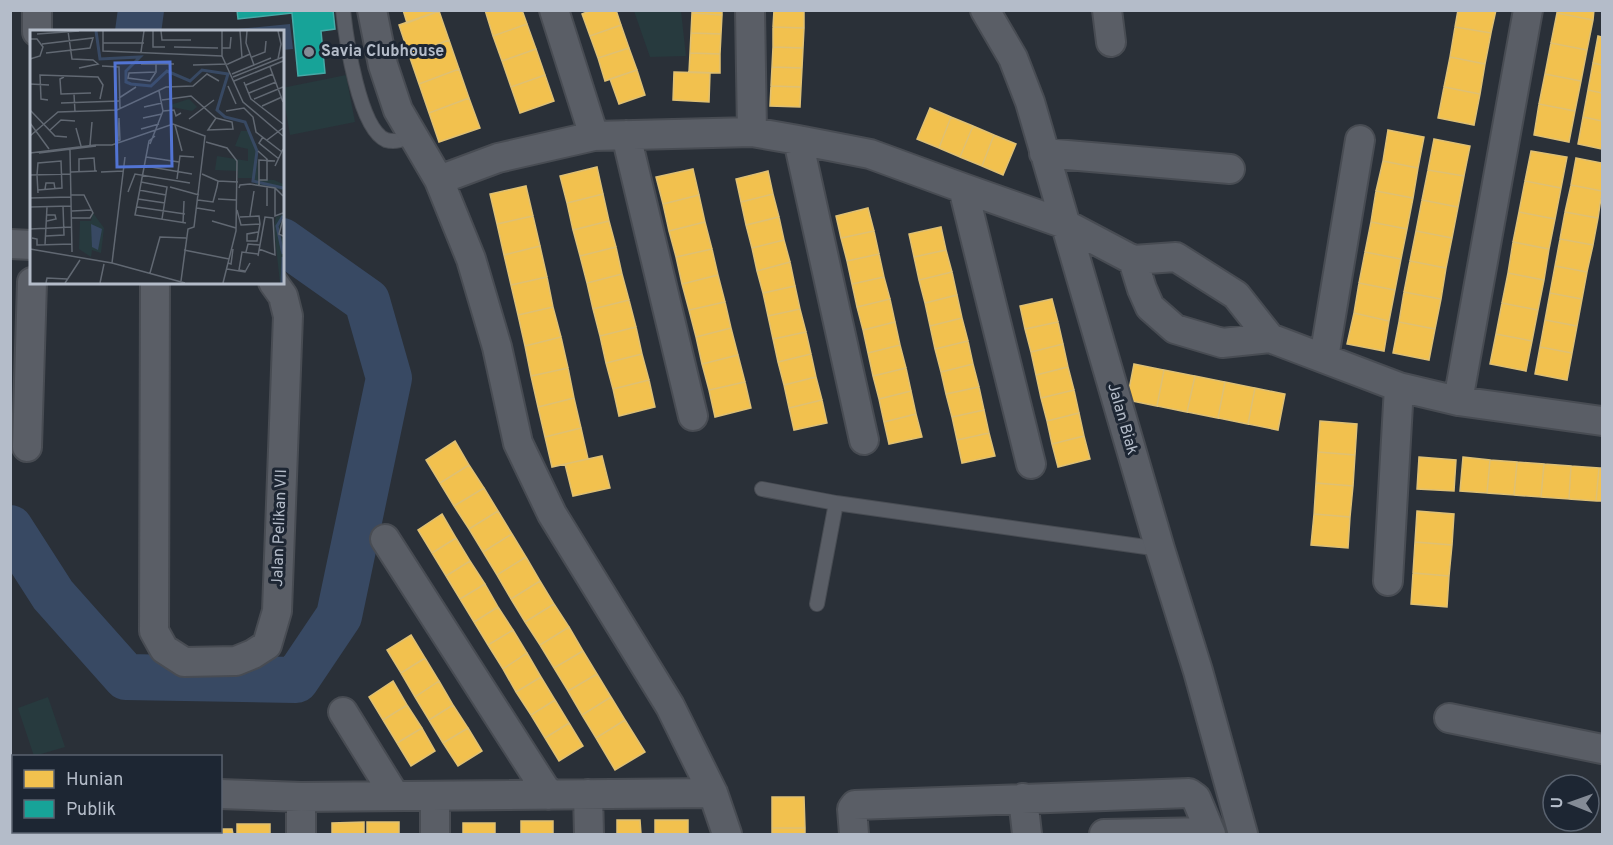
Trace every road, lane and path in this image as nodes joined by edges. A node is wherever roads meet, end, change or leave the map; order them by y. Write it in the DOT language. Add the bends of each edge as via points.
graph roads {
  1 [pos="37,10"];
  2 [pos="343,10"];
  3 [pos="372,10"];
  4 [pos="554,10"];
  5 [pos="750,10"];
  6 [pos="985,10"];
  7 [pos="1107,10"];
  8 [pos="1528,10"];
  9 [pos="37,30"];
  10 [pos="1111,42"];
  11 [pos="752,132"];
  12 [pos="413,135"];
  13 [pos="626,135"];
  14 [pos="594,136"];
  15 [pos="798,140"];
  16 [pos="1360,140"];
  17 [pos="1044,153"];
  18 [pos="1230,169"];
  19 [pos="439,180"];
  20 [pos="963,188"];
  21 [pos="1065,224"];
  22 [pos="10,244"];
  23 [pos="30,245"];
  24 [pos="1133,260"];
  25 [pos="32,284"];
  26 [pos="155,284"];
  27 [pos="274,284"];
  28 [pos="1270,338"];
  29 [pos="1324,358"];
  30 [pos="1399,387"];
  31 [pos="1458,401"];
  32 [pos="693,416"];
  33 [pos="1602,421"];
  34 [pos="864,440"];
  35 [pos="27,447"];
  36 [pos="1031,464"];
  37 [pos="762,489"];
  38 [pos="836,503"];
  39 [pos="385,539"];
  40 [pos="1160,549"];
  41 [pos="1388,581"];
  42 [pos="817,604"];
  43 [pos="343,712"];
  44 [pos="1449,718"];
  45 [pos="1602,749"];
  46 [pos="713,793"];
  47 [pos="222,794"];
  48 [pos="588,794"];
  49 [pos="549,795"];
  50 [pos="395,796"];
  51 [pos="435,796"];
  52 [pos="301,797"];
  53 [pos="1023,798"];
  54 [pos="1211,833"];
  55 [pos="301,834"];
  56 [pos="435,834"];
  57 [pos="589,834"];
  58 [pos="727,834"];
  59 [pos="854,834"];
  60 [pos="1027,834"];
  61 [pos="1104,834"];
  62 [pos="1243,834"];
  1 -- 9 [label="street"];
  2 -- 12 [label="lane" via="347,49 366,114 375,131 386,140 398,141"];
  3 -- 12 [label="street" via="383,65 398,110"];
  4 -- 14 [label="street"];
  5 -- 11 [label="street"];
  6 -- 17 [label="street, Jalan Biak" via="1013,58"];
  7 -- 10 [label="street"];
  8 -- 31 [label="street"];
  11 -- 13 [label="street"];
  11 -- 15 [label="street"];
  12 -- 19 [label="street"];
  13 -- 14 [label="street"];
  13 -- 32 [label="street"];
  14 -- 19 [label="street" via="498,158"];
  15 -- 20 [label="street" via="870,154"];
  15 -- 34 [label="street"];
  16 -- 29 [label="street"];
  17 -- 18 [label="street"];
  17 -- 21 [label="street, Jalan Biak"];
  19 -- 46 [label="street" via="471,259 497,347 518,442 552,514 670,706"];
  20 -- 21 [label="street"];
  20 -- 36 [label="street"];
  21 -- 24 [label="street"];
  21 -- 40 [label="street, Jalan Biak"];
  22 -- 23 [label="street"];
  24 -- 28 [label="street" via="1176,257 1236,294"];
  24 -- 28 [label="street" via="1150,307 1175,329 1221,343"];
  25 -- 35 [label="street"];
  26 -- 27 [label="street, Jalan Pelikan VII" via="154,631 164,649 184,662 236,661 253,654 267,645 277,611 288,316"];
  28 -- 29 [label="street"];
  29 -- 30 [label="street"];
  30 -- 31 [label="street"];
  30 -- 41 [label="street"];
  31 -- 33 [label="street"];
  37 -- 38 [label="lane"];
  38 -- 40 [label="lane"];
  38 -- 42 [label="lane"];
  39 -- 49 [label="street"];
  40 -- 62 [label="street, Jalan Biak"];
  43 -- 50 [label="street"];
  44 -- 45 [label="street"];
  46 -- 48 [label="street"];
  46 -- 58 [label="street"];
  47 -- 52 [label="street"];
  48 -- 49 [label="street"];
  48 -- 57 [label="street"];
  49 -- 51 [label="street"];
  50 -- 51 [label="street"];
  50 -- 52 [label="street"];
  51 -- 56 [label="street"];
  52 -- 55 [label="street"];
  53 -- 54 [label="street" via="1189,793 1195,796"];
  53 -- 59 [label="street" via="855,805"];
  53 -- 60 [label="street"];
  54 -- 61 [label="street"];
}
